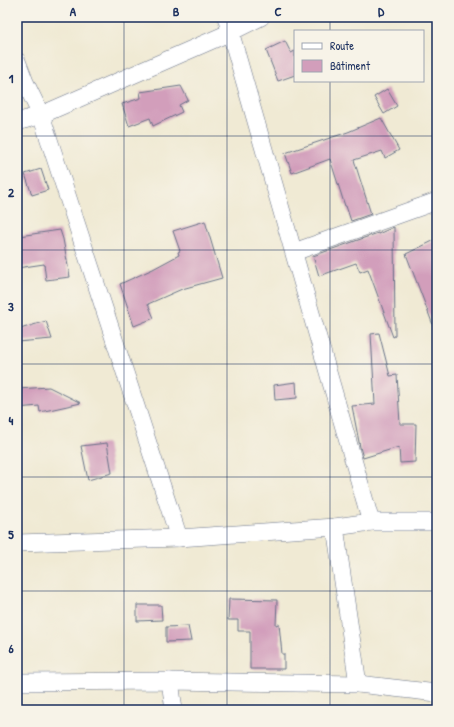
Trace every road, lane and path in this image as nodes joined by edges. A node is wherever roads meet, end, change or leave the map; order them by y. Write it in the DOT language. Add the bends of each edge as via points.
graph roads {
  1 [pos="262,17"];
  2 [pos="229,25"];
  3 [pos="17,61"];
  4 [pos="41,115"];
  5 [pos="17,122"];
  6 [pos="437,201"];
  7 [pos="294,252"];
  8 [pos="371,522"];
  9 [pos="437,522"];
  10 [pos="335,527"];
  11 [pos="179,538"];
  12 [pos="17,543"];
  13 [pos="170,680"];
  14 [pos="17,682"];
  15 [pos="358,684"];
  16 [pos="437,693"];
  17 [pos="174,710"];
  1 -- 2 [label="street"];
  2 -- 4 [label="street"];
  2 -- 7 [label="street"];
  3 -- 4 [label="street"];
  4 -- 5 [label="street"];
  4 -- 11 [label="street"];
  6 -- 7 [label="street"];
  7 -- 8 [label="street"];
  8 -- 9 [label="street"];
  8 -- 10 [label="street"];
  10 -- 11 [label="street"];
  10 -- 15 [label="street"];
  11 -- 12 [label="street"];
  13 -- 14 [label="street"];
  13 -- 15 [label="street"];
  13 -- 17 [label="street"];
  15 -- 16 [label="street"];
}
